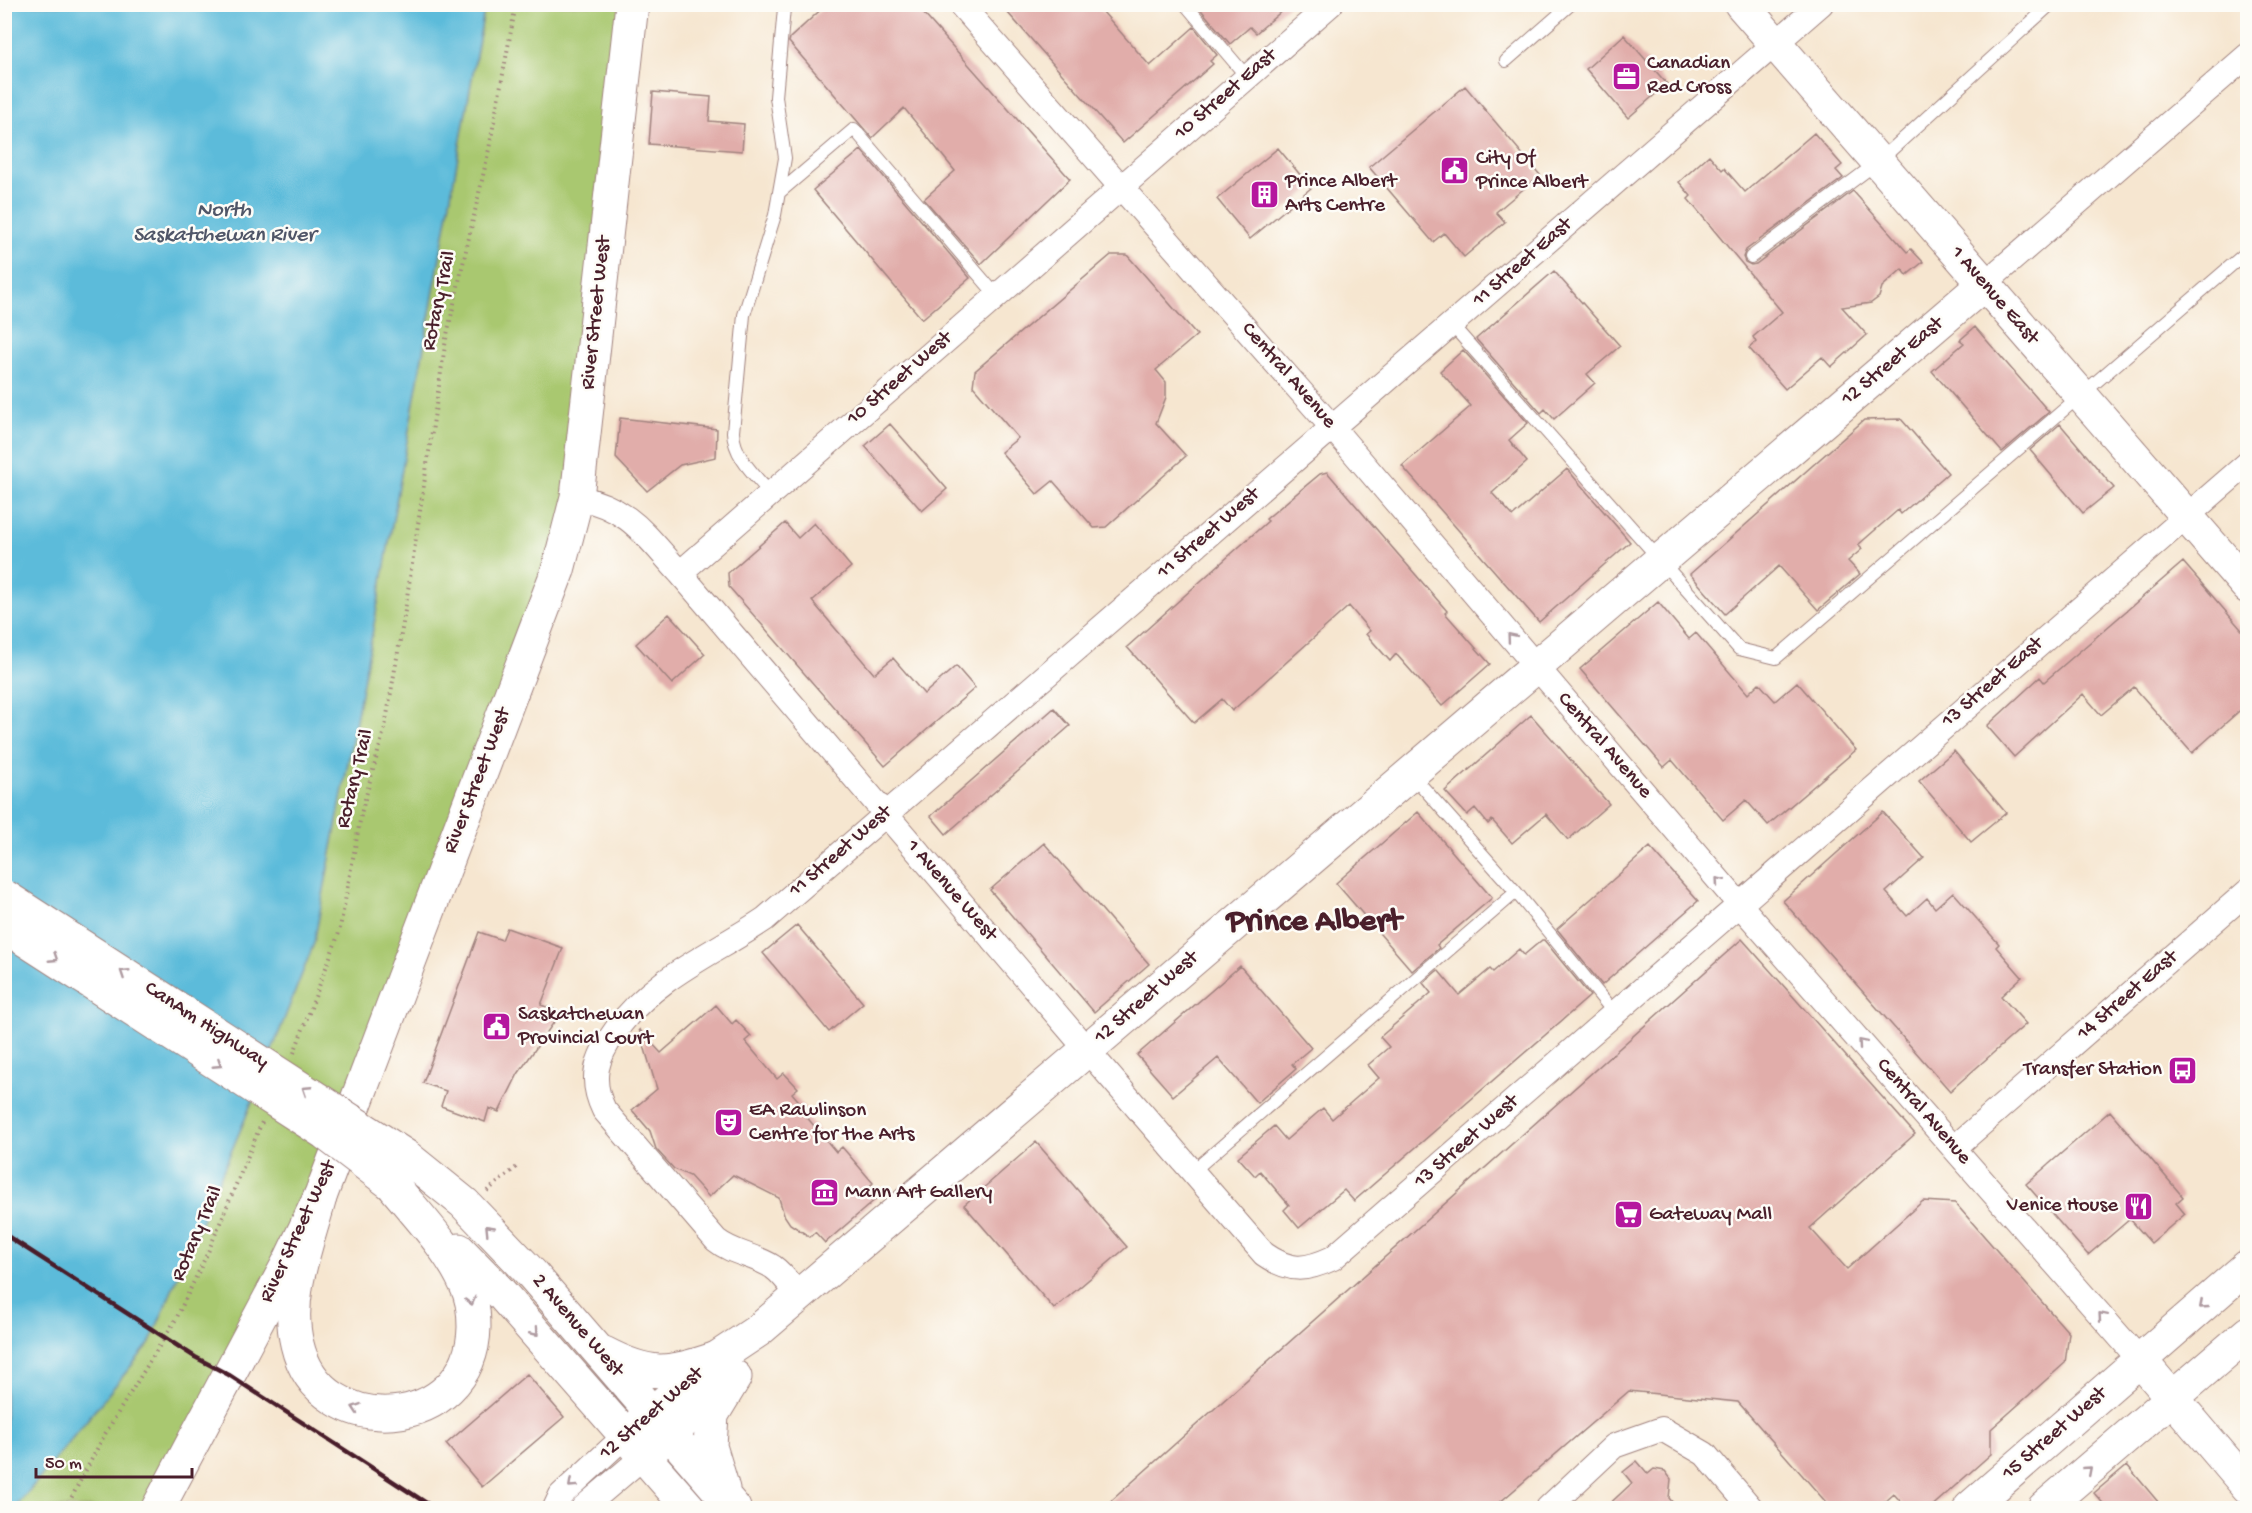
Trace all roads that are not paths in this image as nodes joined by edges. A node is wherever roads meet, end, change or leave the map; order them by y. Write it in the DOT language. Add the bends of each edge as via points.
graph roads {
  1 [pos="632,4"];
  2 [pos="960,4"];
  3 [pos="1185,4"];
  4 [pos="1331,4"];
  5 [pos="1571,4"];
  6 [pos="1741,4"];
  7 [pos="1821,4"];
  8 [pos="2050,4"];
  9 [pos="784,8"];
  10 [pos="1775,44"];
  11 [pos="2247,55"];
  12 [pos="1506,61"];
  13 [pos="1247,77"];
  14 [pos="1878,162"];
  15 [pos="1121,186"];
  16 [pos="780,192"];
  17 [pos="2247,251"];
  18 [pos="1751,257"];
  19 [pos="1984,284"];
  20 [pos="996,296"];
  21 [pos="1452,325"];
  22 [pos="2081,395"];
  23 [pos="1332,427"];
  24 [pos="2247,463"];
  25 [pos="770,493"];
  26 [pos="577,497"];
  27 [pos="2186,516"];
  28 [pos="1660,560"];
  29 [pos="680,573"];
  30 [pos="2247,587"];
  31 [pos="1535,666"];
  32 [pos="1410,773"];
  33 [pos="885,813"];
  34 [pos="2247,891"];
  35 [pos="1516,892"];
  36 [pos="4,896"];
  37 [pos="1739,904"];
  38 [pos="4,926"];
  39 [pos="1615,1014"];
  40 [pos="1087,1050"];
  41 [pos="1954,1148"];
  42 [pos="399,1171"];
  43 [pos="1192,1172"];
  44 [pos="320,1197"];
  45 [pos="2247,1266"];
  46 [pos="799,1296"];
  47 [pos="2247,1333"];
  48 [pos="599,1350"];
  49 [pos="2140,1360"];
  50 [pos="726,1368"];
  51 [pos="2172,1398"];
  52 [pos="661,1424"];
  53 [pos="635,1446"];
  54 [pos="2247,1487"];
  55 [pos="730,1504"];
  56 [pos="158,1509"];
  57 [pos="555,1509"];
  58 [pos="583,1509"];
  59 [pos="689,1509"];
  60 [pos="1548,1509"];
  61 [pos="1751,1509"];
  62 [pos="1970,1509"];
  63 [pos="2044,1509"];
  1 -- 26 [label="main road, River Street West"];
  2 -- 15 [label="street, Central Avenue"];
  3 -- 13 [label="lane"];
  4 -- 13 [label="street, 10 Street East"];
  5 -- 12 [label="lane"];
  6 -- 10 [label="main road, 1 Avenue East"];
  7 -- 10 [label="street, 11 Street East"];
  8 -- 14 [label="lane"];
  9 -- 16 [label="lane" via="776,97 785,158"];
  10 -- 14 [label="main road, 1 Avenue East"];
  10 -- 21 [label="street, 11 Street East"];
  11 -- 19 [label="street, 12 Street East"];
  13 -- 15 [label="street, 10 Street East"];
  14 -- 18 [label="lane"];
  14 -- 19 [label="main road, 1 Avenue East"];
  15 -- 20 [label="street, 10 Street West"];
  15 -- 23 [label="street, Central Avenue"];
  16 -- 20 [label="lane" via="854,129"];
  16 -- 25 [label="lane" via="744,315 733,432 739,455"];
  17 -- 22 [label="lane"];
  19 -- 22 [label="main road, 1 Avenue East"];
  19 -- 28 [label="main road, 12 Street East"];
  20 -- 25 [label="street, 10 Street West"];
  21 -- 23 [label="street, 11 Street East"];
  21 -- 28 [label="lane"];
  22 -- 27 [label="main road, 1 Avenue East"];
  22 -- 28 [label="lane" via="1776,658 1739,649"];
  31 -- 23 [label="street, Central Avenue, one-way"];
  23 -- 33 [label="street, 11 Street West"];
  24 -- 27 [label="street, 13 Street East"];
  25 -- 29 [label="street, 10 Street West"];
  26 -- 29 [label="street, 1 Avenue West" via="604,504 631,520"];
  26 -- 44 [label="main road, River Street West" via="558,570"];
  27 -- 30 [label="main road, 1 Avenue East"];
  27 -- 37 [label="street, 13 Street East"];
  28 -- 31 [label="main road, 12 Street East"];
  29 -- 33 [label="street, 1 Avenue West"];
  31 -- 32 [label="main road, 12 Street West"];
  37 -- 31 [label="street, Central Avenue, one-way"];
  32 -- 35 [label="lane"];
  32 -- 40 [label="main road, 12 Street West"];
  33 -- 40 [label="street, 1 Avenue West"];
  33 -- 46 [label="street, 11 Street West" via="765,919 653,990 610,1038 596,1070 596,1091 604,1110 708,1232 723,1246 774,1268"];
  34 -- 41 [label="street, 14 Street East"];
  35 -- 39 [label="lane"];
  35 -- 43 [label="lane"];
  42 -- 36 [label="main road, CanAm Highway, one-way, bridge"];
  37 -- 39 [label="street, 13 Street West"];
  41 -- 37 [label="street, Central Avenue, one-way"];
  38 -- 42 [label="main road, CanAm Highway, one-way, bridge" via="350,1151"];
  39 -- 43 [label="street, 13 Street West" via="1333,1258 1316,1267 1296,1269 1278,1264 1264,1254"];
  40 -- 43 [label="street, 1 Avenue West"];
  40 -- 46 [label="main road, 12 Street West"];
  49 -- 41 [label="street, Central Avenue, one-way"];
  42 -- 44 [label="main road, one-way" via="466,1284 474,1313 474,1340 466,1365 452,1386 411,1412 386,1415 340,1403 320,1387 306,1368 297,1345 295,1297"];
  48 -- 42 [label="main road, 2 Avenue West, one-way" via="464,1203"];
  42 -- 53 [label="main road, 2 Avenue West, one-way" via="423,1211"];
  44 -- 56 [label="main road, River Street West"];
  45 -- 49 [label="main road, 15 Street West, one-way"];
  46 -- 50 [label="main road, 12 Street West" via="759,1330"];
  47 -- 51 [label="main road"];
  48 -- 50 [label="main road" via="641,1370"];
  48 -- 52 [label="main road, 2 Avenue West"];
  49 -- 51 [label="main road, Central Avenue"];
  49 -- 62 [label="main road, 15 Street West"];
  50 -- 52 [label="main road, 12 Street West"];
  50 -- 55 [label="main road" via="712,1415 710,1446"];
  51 -- 54 [label="main road, Central Avenue"];
  63 -- 51 [label="main road, one-way"];
  52 -- 53 [label="main road, 12 Street West"];
  52 -- 55 [label="main road, 2 Avenue West"];
  53 -- 57 [label="street, 12 Street West, one-way" via="561,1495"];
  53 -- 58 [label="street, 12 Street West"];
  53 -- 59 [label="main road, 2 Avenue West"];
  60 -- 61 [label="street" via="1614,1446 1662,1429 1705,1454"];
}
